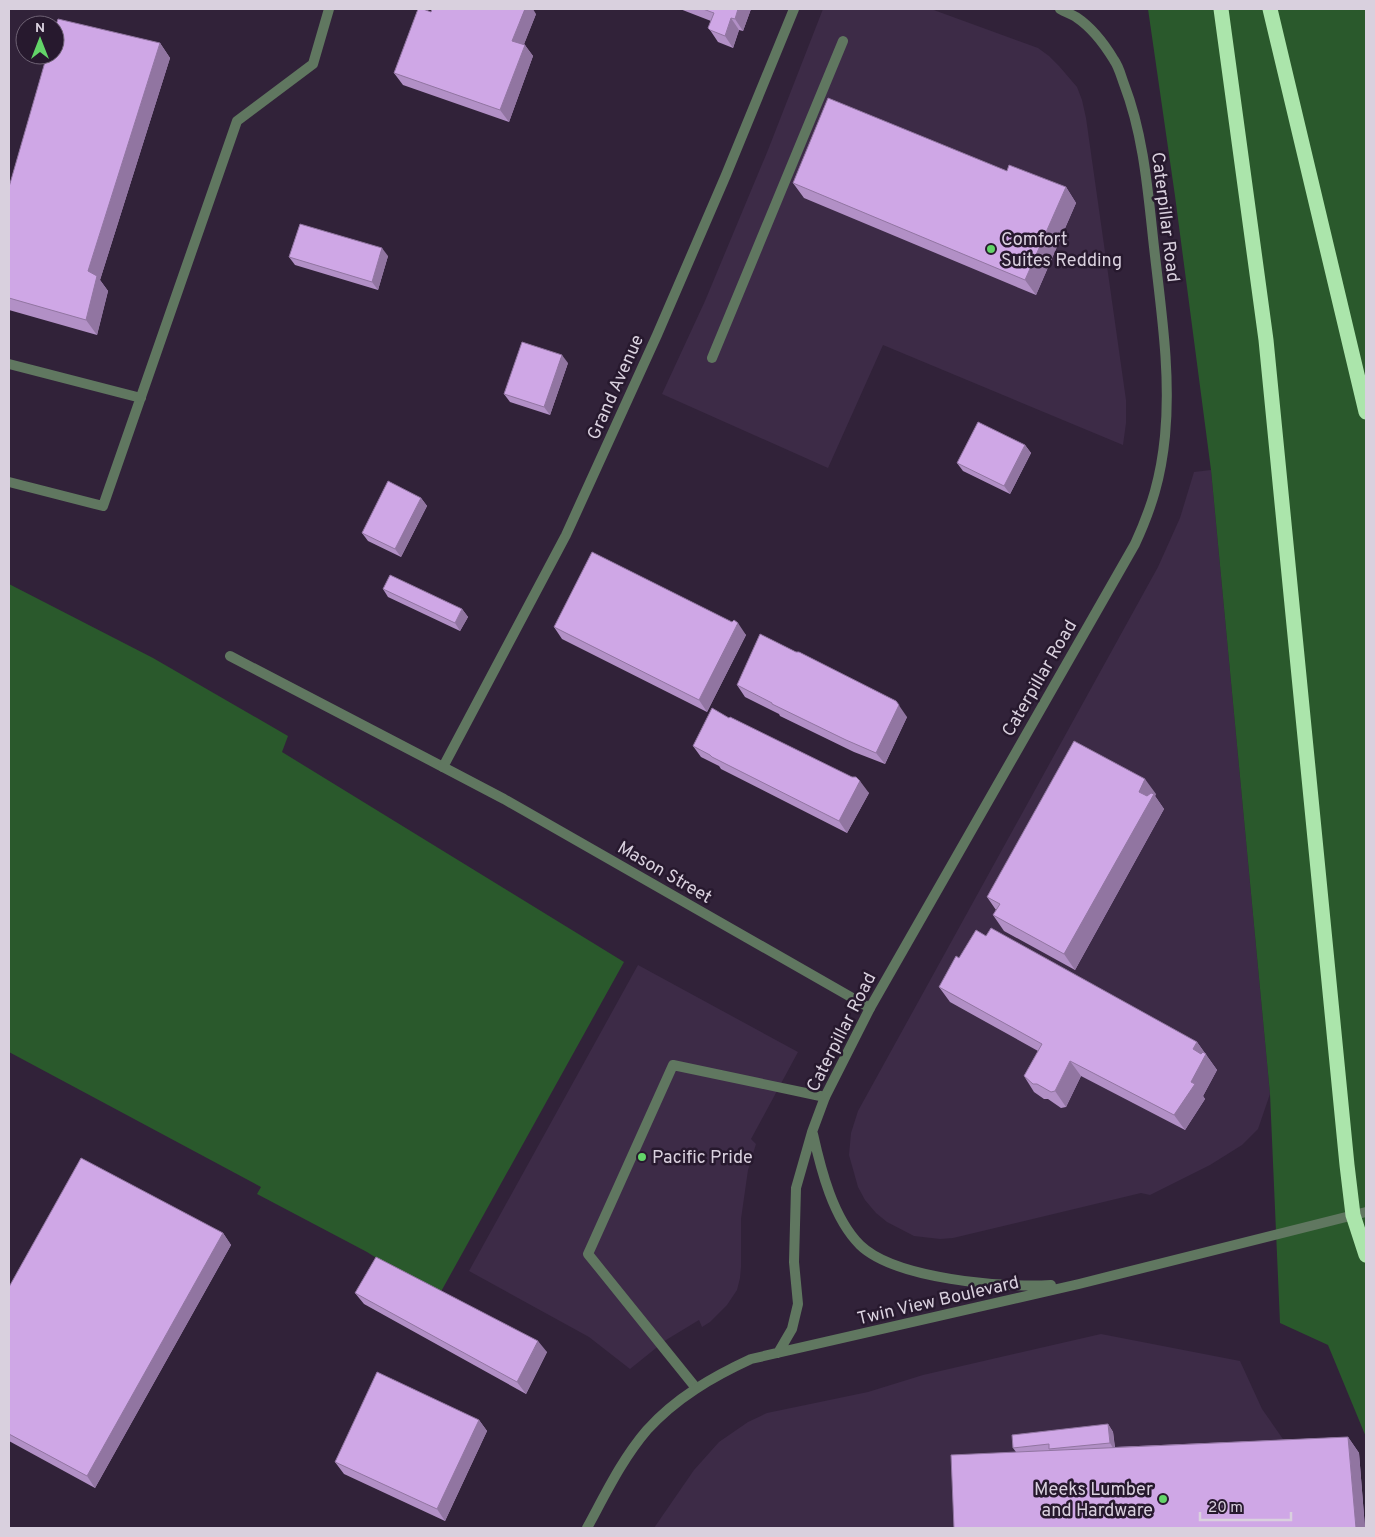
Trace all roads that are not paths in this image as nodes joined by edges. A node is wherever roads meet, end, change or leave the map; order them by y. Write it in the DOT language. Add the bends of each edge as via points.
graph roads {
  1 [pos="329,9"];
  2 [pos="794,9"];
  3 [pos="1060,9"];
  4 [pos="1221,9"];
  5 [pos="1270,9"];
  6 [pos="843,41"];
  7 [pos="712,358"];
  8 [pos="9,364"];
  9 [pos="140,398"];
  10 [pos="1366,412"];
  11 [pos="9,482"];
  12 [pos="230,656"];
  13 [pos="443,768"];
  14 [pos="870,1008"];
  15 [pos="825,1097"];
  16 [pos="812,1132"];
  17 [pos="1360,1214"];
  18 [pos="1366,1255"];
  19 [pos="1079,1284"];
  20 [pos="778,1354"];
  21 [pos="696,1388"];
  22 [pos="586,1528"];
  1 -- 9 [label="street" via="313,64 237,121"];
  2 -- 13 [label="street, Grand Avenue" via="726,175 566,534"];
  3 -- 14 [label="street, Caterpillar Road" via="1077,18 1115,61 1140,140 1168,394 1159,480 1135,544"];
  4 -- 17 [label="highway" via="1266,340 1347,1165"];
  5 -- 10 [label="highway"];
  6 -- 7 [label="street"];
  8 -- 9 [label="street"];
  9 -- 11 [label="street" via="103,506"];
  12 -- 13 [label="street, Mason Street"];
  13 -- 14 [label="street, Mason Street" via="504,799"];
  14 -- 15 [label="street, Caterpillar Road"];
  15 -- 16 [label="street, Caterpillar Road"];
  15 -- 21 [label="street" via="673,1065 588,1254"];
  16 -- 19 [label="street" via="822,1174 834,1205 850,1232 872,1255 893,1265 962,1280 1034,1286"];
  16 -- 20 [label="street, Caterpillar Road" via="796,1188 794,1262 798,1304 792,1329"];
  17 -- 18 [label="highway"];
  17 -- 19 [label="street, Twin View Boulevard"];
  19 -- 20 [label="street, Twin View Boulevard"];
  20 -- 21 [label="street, Twin View Boulevard" via="751,1359"];
  21 -- 22 [label="street, Twin View Boulevard" via="642,1437"];
}
